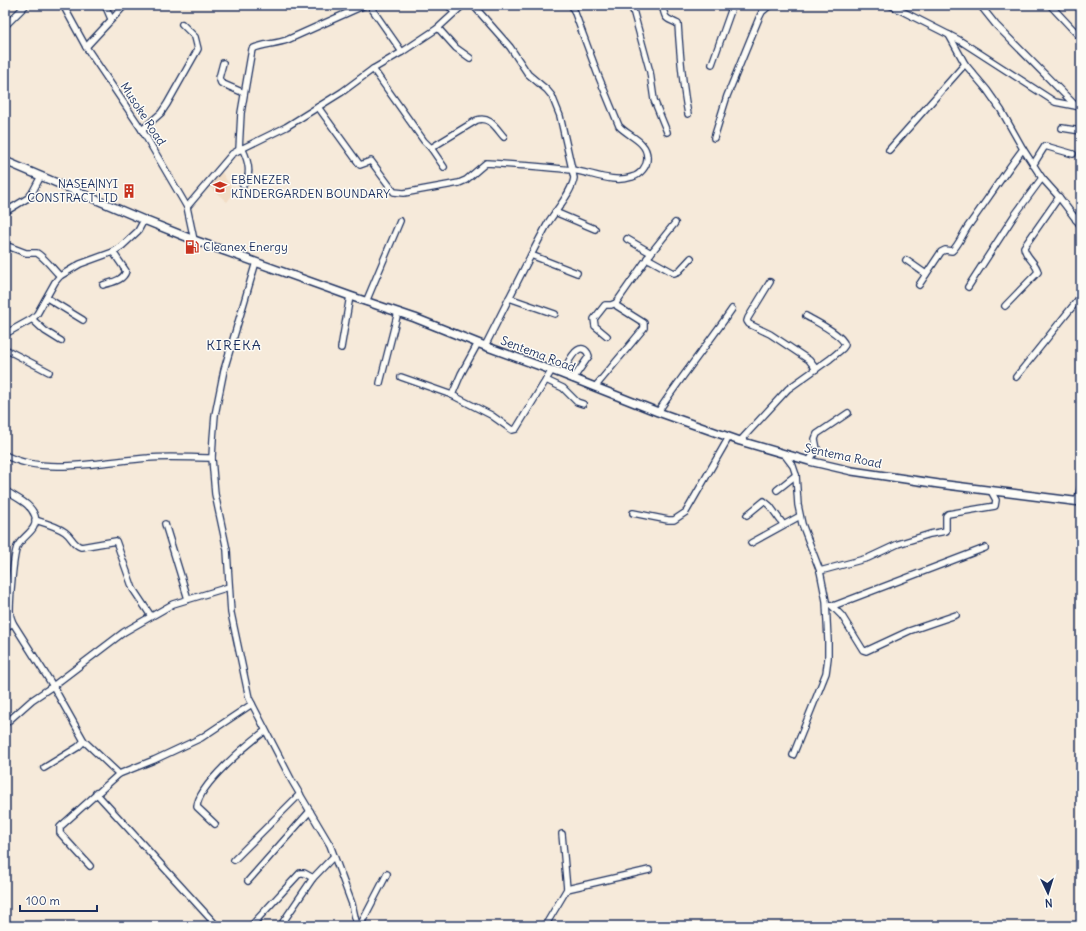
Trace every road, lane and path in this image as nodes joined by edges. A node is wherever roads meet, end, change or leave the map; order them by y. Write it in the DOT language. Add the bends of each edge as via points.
graph roads {
  1 [pos="26,5"];
  2 [pos="63,5"];
  3 [pos="105,5"];
  4 [pos="125,5"];
  5 [pos="365,5"];
  6 [pos="448,5"];
  7 [pos="463,5"];
  8 [pos="473,5"];
  9 [pos="572,5"];
  10 [pos="637,5"];
  11 [pos="662,5"];
  12 [pos="733,5"];
  13 [pos="770,5"];
  14 [pos="890,5"];
  15 [pos="905,5"];
  16 [pos="980,5"];
  17 [pos="1050,5"];
  18 [pos="373,6"];
  19 [pos="899,9"];
  20 [pos="454,12"];
  21 [pos="111,19"];
  22 [pos="182,24"];
  23 [pos="5,26"];
  24 [pos="438,28"];
  25 [pos="949,35"];
  26 [pos="1081,38"];
  27 [pos="86,47"];
  28 [pos="402,52"];
  29 [pos="470,58"];
  30 [pos="223,64"];
  31 [pos="712,64"];
  32 [pos="965,64"];
  33 [pos="373,69"];
  34 [pos="244,93"];
  35 [pos="1078,106"];
  36 [pos="318,107"];
  37 [pos="688,114"];
  38 [pos="1062,128"];
  39 [pos="142,130"];
  40 [pos="667,132"];
  41 [pos="1081,132"];
  42 [pos="504,137"];
  43 [pos="714,138"];
  44 [pos="431,148"];
  45 [pos="241,149"];
  46 [pos="1023,149"];
  47 [pos="889,150"];
  48 [pos="1072,154"];
  49 [pos="5,161"];
  50 [pos="1033,165"];
  51 [pos="444,167"];
  52 [pos="573,170"];
  53 [pos="41,176"];
  54 [pos="1042,178"];
  55 [pos="243,186"];
  56 [pos="1059,197"];
  57 [pos="187,207"];
  58 [pos="5,212"];
  59 [pos="555,212"];
  60 [pos="1081,213"];
  61 [pos="144,220"];
  62 [pos="400,220"];
  63 [pos="1076,220"];
  64 [pos="676,222"];
  65 [pos="1081,226"];
  66 [pos="595,229"];
  67 [pos="627,239"];
  68 [pos="194,240"];
  69 [pos="6,245"];
  70 [pos="112,252"];
  71 [pos="531,255"];
  72 [pos="649,255"];
  73 [pos="691,258"];
  74 [pos="906,260"];
  75 [pos="256,262"];
  76 [pos="577,273"];
  77 [pos="926,274"];
  78 [pos="60,276"];
  79 [pos="770,282"];
  80 [pos="103,285"];
  81 [pos="919,285"];
  82 [pos="968,287"];
  83 [pos="350,296"];
  84 [pos="1081,296"];
  85 [pos="47,298"];
  86 [pos="510,298"];
  87 [pos="366,302"];
  88 [pos="616,303"];
  89 [pos="1005,306"];
  90 [pos="732,308"];
  91 [pos="398,312"];
  92 [pos="555,314"];
  93 [pos="806,316"];
  94 [pos="32,319"];
  95 [pos="83,320"];
  96 [pos="5,334"];
  97 [pos="607,336"];
  98 [pos="61,341"];
  99 [pos="481,344"];
  100 [pos="341,348"];
  101 [pos="5,349"];
  102 [pos="816,369"];
  103 [pos="552,370"];
  104 [pos="49,372"];
  105 [pos="562,374"];
  106 [pos="401,377"];
  107 [pos="1016,377"];
  108 [pos="573,379"];
  109 [pos="546,380"];
  110 [pos="380,382"];
  111 [pos="595,387"];
  112 [pos="452,395"];
  113 [pos="583,404"];
  114 [pos="658,412"];
  115 [pos="848,413"];
  116 [pos="729,437"];
  117 [pos="740,441"];
  118 [pos="784,454"];
  119 [pos="5,455"];
  120 [pos="212,458"];
  121 [pos="809,461"];
  122 [pos="796,475"];
  123 [pos="1081,486"];
  124 [pos="5,490"];
  125 [pos="778,490"];
  126 [pos="991,490"];
  127 [pos="1079,501"];
  128 [pos="633,513"];
  129 [pos="747,515"];
  130 [pos="800,516"];
  131 [pos="35,520"];
  132 [pos="165,524"];
  133 [pos="783,524"];
  134 [pos="751,543"];
  135 [pos="985,548"];
  136 [pos="820,571"];
  137 [pos="229,587"];
  138 [pos="12,596"];
  139 [pos="5,598"];
  140 [pos="188,599"];
  141 [pos="826,601"];
  142 [pos="833,606"];
  143 [pos="956,615"];
  144 [pos="151,616"];
  145 [pos="13,623"];
  146 [pos="5,628"];
  147 [pos="53,686"];
  148 [pos="252,704"];
  149 [pos="5,724"];
  150 [pos="265,731"];
  151 [pos="84,741"];
  152 [pos="793,755"];
  153 [pos="44,768"];
  154 [pos="119,774"];
  155 [pos="96,793"];
  156 [pos="300,794"];
  157 [pos="310,811"];
  158 [pos="215,824"];
  159 [pos="562,834"];
  160 [pos="334,856"];
  161 [pos="234,860"];
  162 [pos="90,866"];
  163 [pos="649,870"];
  164 [pos="387,874"];
  165 [pos="313,878"];
  166 [pos="248,881"];
  167 [pos="567,889"];
  168 [pos="283,922"];
  169 [pos="217,926"];
  170 [pos="251,926"];
  171 [pos="358,926"];
  172 [pos="546,926"];
  1 -- 23 [label="street"];
  2 -- 27 [label="street, Musoke Road"];
  3 -- 21 [label="street"];
  4 -- 21 [label="street"];
  5 -- 34 [label="street" via="287,40 252,49"];
  6 -- 20 [label="street"];
  7 -- 20 [label="street"];
  8 -- 52 [label="street" via="510,47 528,74 552,96 560,116"];
  9 -- 52 [label="street" via="619,126 640,142 647,156 646,165 638,174 625,179"];
  10 -- 40 [label="street" via="633,10 650,72 654,100"];
  11 -- 37 [label="street" via="665,17 678,24 680,62"];
  12 -- 31 [label="street"];
  13 -- 43 [label="street" via="759,18 727,96"];
  14 -- 19 [label="street"];
  15 -- 19 [label="street"];
  16 -- 35 [label="street" via="996,25"];
  17 -- 26 [label="street"];
  18 -- 28 [label="street"];
  19 -- 25 [label="street"];
  20 -- 24 [label="street"];
  21 -- 27 [label="street"];
  22 -- 39 [label="street" via="195,37 198,49 161,113"];
  24 -- 28 [label="street"];
  24 -- 29 [label="street" via="456,48"];
  25 -- 32 [label="street"];
  25 -- 35 [label="street" via="1055,102"];
  27 -- 39 [label="street, Musoke Road"];
  28 -- 33 [label="street"];
  30 -- 34 [label="street" via="221,83"];
  32 -- 46 [label="street" via="997,104"];
  32 -- 47 [label="street"];
  33 -- 36 [label="street"];
  33 -- 44 [label="street"];
  34 -- 45 [label="street" via="240,122"];
  36 -- 45 [label="street" via="286,127"];
  36 -- 52 [label="street" via="360,165 371,161 394,192 404,193 459,183 486,163"];
  38 -- 41 [label="street"];
  39 -- 57 [label="street, Musoke Road"];
  42 -- 44 [label="street" via="488,119 483,118"];
  44 -- 51 [label="street"];
  45 -- 55 [label="street" via="245,154 249,176"];
  45 -- 57 [label="street" via="226,160"];
  46 -- 50 [label="street"];
  46 -- 77 [label="street" via="986,200 956,248 941,252"];
  48 -- 50 [label="street" via="1045,146"];
  49 -- 53 [label="main road, Sentema Road"];
  50 -- 54 [label="street"];
  52 -- 59 [label="street" via="572,184"];
  53 -- 58 [label="street" via="28,198"];
  53 -- 61 [label="main road, Sentema Road"];
  54 -- 56 [label="street"];
  54 -- 82 [label="street"];
  56 -- 63 [label="street"];
  56 -- 89 [label="street" via="1024,247 1024,252 1037,267 1038,272"];
  57 -- 68 [label="street, Musoke Road"];
  59 -- 66 [label="street"];
  59 -- 71 [label="street"];
  60 -- 63 [label="street"];
  61 -- 68 [label="main road, Sentema Road"];
  61 -- 70 [label="street" via="138,231"];
  62 -- 87 [label="street"];
  63 -- 65 [label="street"];
  64 -- 72 [label="street"];
  67 -- 72 [label="street"];
  68 -- 75 [label="main road, Sentema Road"];
  69 -- 78 [label="street" via="26,253 37,253"];
  70 -- 78 [label="street" via="80,264"];
  70 -- 80 [label="street" via="126,271 122,278"];
  71 -- 76 [label="street"];
  71 -- 86 [label="street"];
  72 -- 73 [label="street" via="674,273"];
  72 -- 88 [label="street"];
  74 -- 77 [label="street"];
  75 -- 83 [label="main road, Sentema Road"];
  75 -- 120 [label="street" via="218,394"];
  77 -- 81 [label="street"];
  78 -- 85 [label="street"];
  79 -- 102 [label="street" via="747,321 809,360"];
  83 -- 87 [label="main road, Sentema Road"];
  83 -- 100 [label="street"];
  84 -- 107 [label="street"];
  85 -- 94 [label="street"];
  85 -- 95 [label="street"];
  86 -- 92 [label="street"];
  86 -- 99 [label="street"];
  87 -- 91 [label="main road, Sentema Road"];
  88 -- 97 [label="street" via="605,305 594,318 595,326"];
  88 -- 111 [label="street" via="644,324 644,328"];
  90 -- 114 [label="street"];
  91 -- 99 [label="main road, Sentema Road"];
  91 -- 110 [label="street"];
  93 -- 102 [label="street" via="839,336 845,345"];
  94 -- 96 [label="street"];
  94 -- 98 [label="street"];
  99 -- 103 [label="main road, Sentema Road"];
  99 -- 112 [label="street" via="461,374"];
  101 -- 104 [label="street"];
  102 -- 117 [label="street" via="788,389"];
  103 -- 105 [label="main road, Sentema Road"];
  103 -- 109 [label="street"];
  105 -- 108 [label="main road, Sentema Road"];
  105 -- 108 [label="street" via="574,353 582,348 588,356"];
  106 -- 112 [label="street"];
  108 -- 111 [label="main road, Sentema Road"];
  109 -- 112 [label="street" via="516,429 512,430 491,415"];
  109 -- 113 [label="street" via="563,388 577,402"];
  111 -- 114 [label="main road, Sentema Road"];
  114 -- 116 [label="main road, Sentema Road"];
  115 -- 121 [label="street" via="816,434 817,449"];
  116 -- 117 [label="main road, Sentema Road"];
  116 -- 128 [label="street" via="686,512 674,520"];
  117 -- 118 [label="main road, Sentema Road"];
  118 -- 121 [label="main road, Sentema Road"];
  118 -- 122 [label="street"];
  119 -- 120 [label="street" via="20,461 62,466 149,457"];
  120 -- 137 [label="street" via="217,508 227,550"];
  121 -- 126 [label="main road, Sentema Road" via="906,480"];
  122 -- 125 [label="street"];
  122 -- 130 [label="street"];
  123 -- 127 [label="street"];
  124 -- 131 [label="street" via="26,504 35,515"];
  126 -- 127 [label="main road, Sentema Road"];
  126 -- 136 [label="street" via="996,500 995,506 948,514 944,532 898,544 868,558"];
  129 -- 133 [label="street" via="766,502"];
  130 -- 133 [label="street"];
  130 -- 136 [label="street"];
  131 -- 138 [label="street" via="32,530 17,547"];
  131 -- 144 [label="street" via="70,535 76,546 90,547 116,541 133,589"];
  132 -- 140 [label="street"];
  133 -- 134 [label="street"];
  135 -- 142 [label="street"];
  136 -- 141 [label="street"];
  137 -- 140 [label="street"];
  137 -- 148 [label="street" via="234,629 247,692"];
  138 -- 139 [label="street"];
  138 -- 145 [label="street" via="10,612"];
  140 -- 144 [label="street"];
  141 -- 142 [label="street"];
  141 -- 152 [label="street" via="826,673"];
  142 -- 143 [label="street" via="866,651 909,631"];
  144 -- 147 [label="street" via="124,632"];
  145 -- 146 [label="street"];
  145 -- 147 [label="street"];
  147 -- 149 [label="street" via="32,700"];
  147 -- 151 [label="street"];
  148 -- 150 [label="street"];
  148 -- 154 [label="street" via="201,738"];
  150 -- 156 [label="street"];
  150 -- 158 [label="street" via="238,752 213,779 198,801 197,807"];
  151 -- 153 [label="street"];
  151 -- 154 [label="street"];
  154 -- 155 [label="street"];
  155 -- 162 [label="street" via="59,830"];
  155 -- 169 [label="street"];
  156 -- 157 [label="street"];
  156 -- 161 [label="street"];
  157 -- 160 [label="street"];
  157 -- 166 [label="street"];
  159 -- 167 [label="street"];
  160 -- 165 [label="street"];
  160 -- 171 [label="street"];
  163 -- 167 [label="street"];
  164 -- 171 [label="street"];
  165 -- 168 [label="street"];
  165 -- 170 [label="street" via="300,873"];
  167 -- 172 [label="street"];
}
